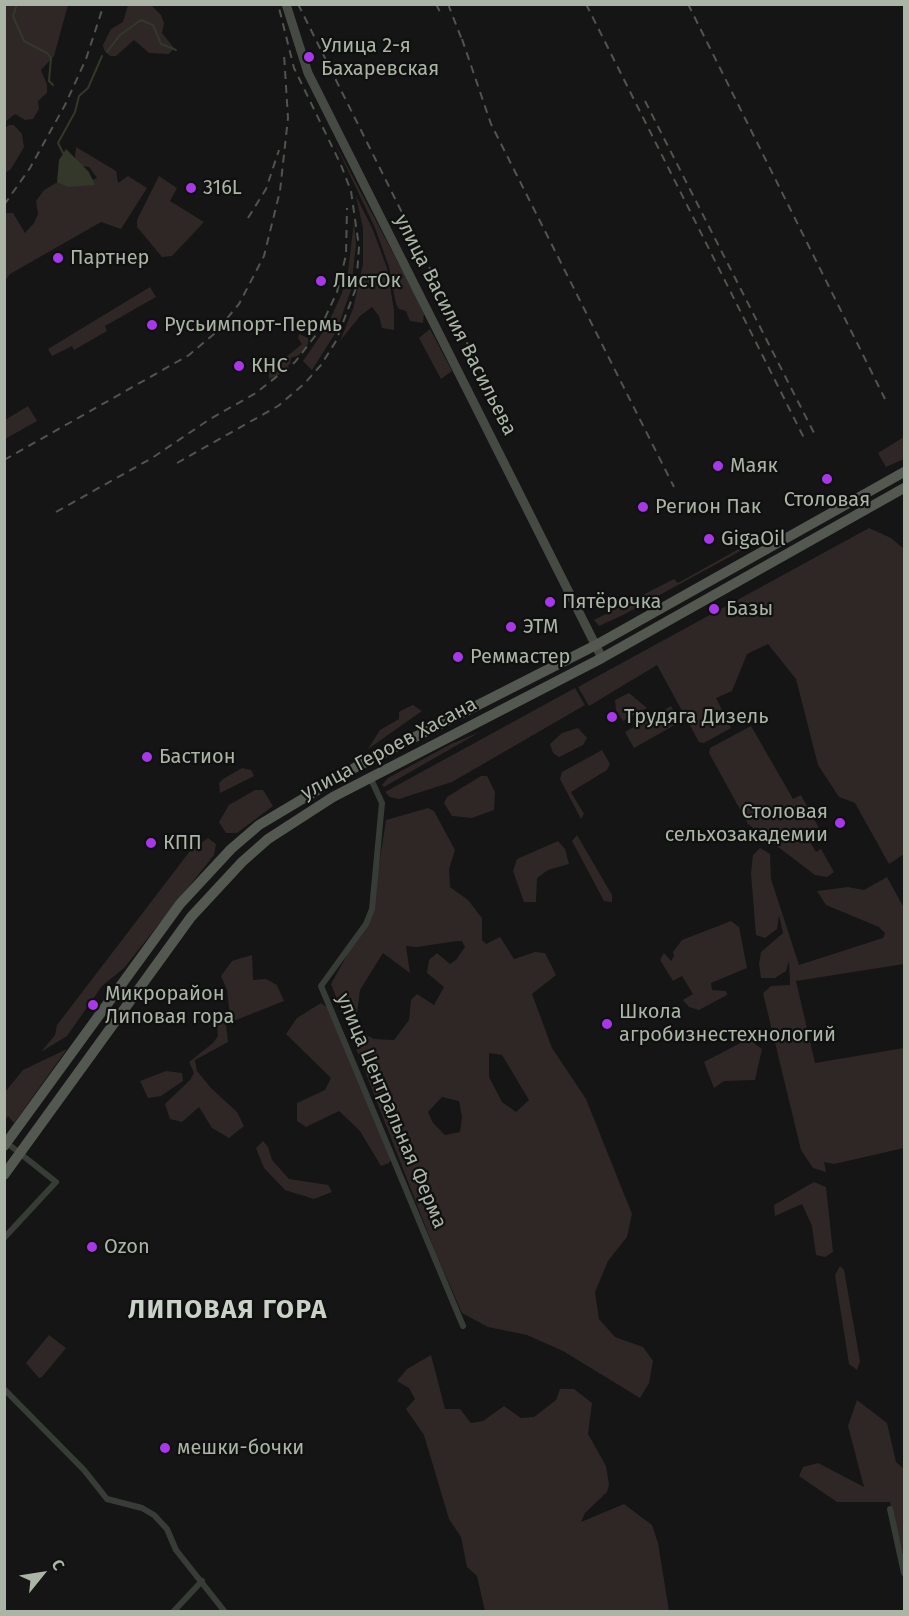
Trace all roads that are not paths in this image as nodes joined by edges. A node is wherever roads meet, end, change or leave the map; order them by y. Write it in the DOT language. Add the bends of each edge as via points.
graph roads {
  1 [pos="286,4"];
  2 [pos="904,472"];
  3 [pos="904,488"];
  4 [pos="596,645"];
  5 [pos="602,658"];
  6 [pos="370,777"];
  7 [pos="6,1144"];
  8 [pos="21,1152"];
  9 [pos="4,1175"];
  10 [pos="4,1238"];
  11 [pos="463,1326"];
  12 [pos="4,1389"];
  13 [pos="890,1509"];
  14 [pos="904,1573"];
  15 [pos="201,1581"];
  16 [pos="173,1611"];
  17 [pos="225,1611"];
  1 -- 4 [label="main road, улица Василия Васильева" via="308,73"];
  2 -- 4 [label="main road, улица Героев Хасана"];
  3 -- 5 [label="main road, улица Героев Хасана"];
  4 -- 5 [label="main road, улица Василия Васильева"];
  4 -- 7 [label="main road, улица Героев Хасана" via="356,767 259,825 180,904"];
  5 -- 6 [label="main road, улица Героев Хасана"];
  6 -- 8 [label="main road, улица Героев Хасана" via="292,821 242,862 210,895"];
  6 -- 11 [label="street, улица Центральная Ферма" via="382,803 372,909 361,933 321,986"];
  7 -- 8 [label="street"];
  8 -- 9 [label="main road, улица Героев Хасана"];
  8 -- 10 [label="street" via="56,1182"];
  12 -- 15 [label="street" via="84,1470 107,1499 154,1515"];
  13 -- 14 [label="street"];
  15 -- 16 [label="street"];
  15 -- 17 [label="street"];
}
